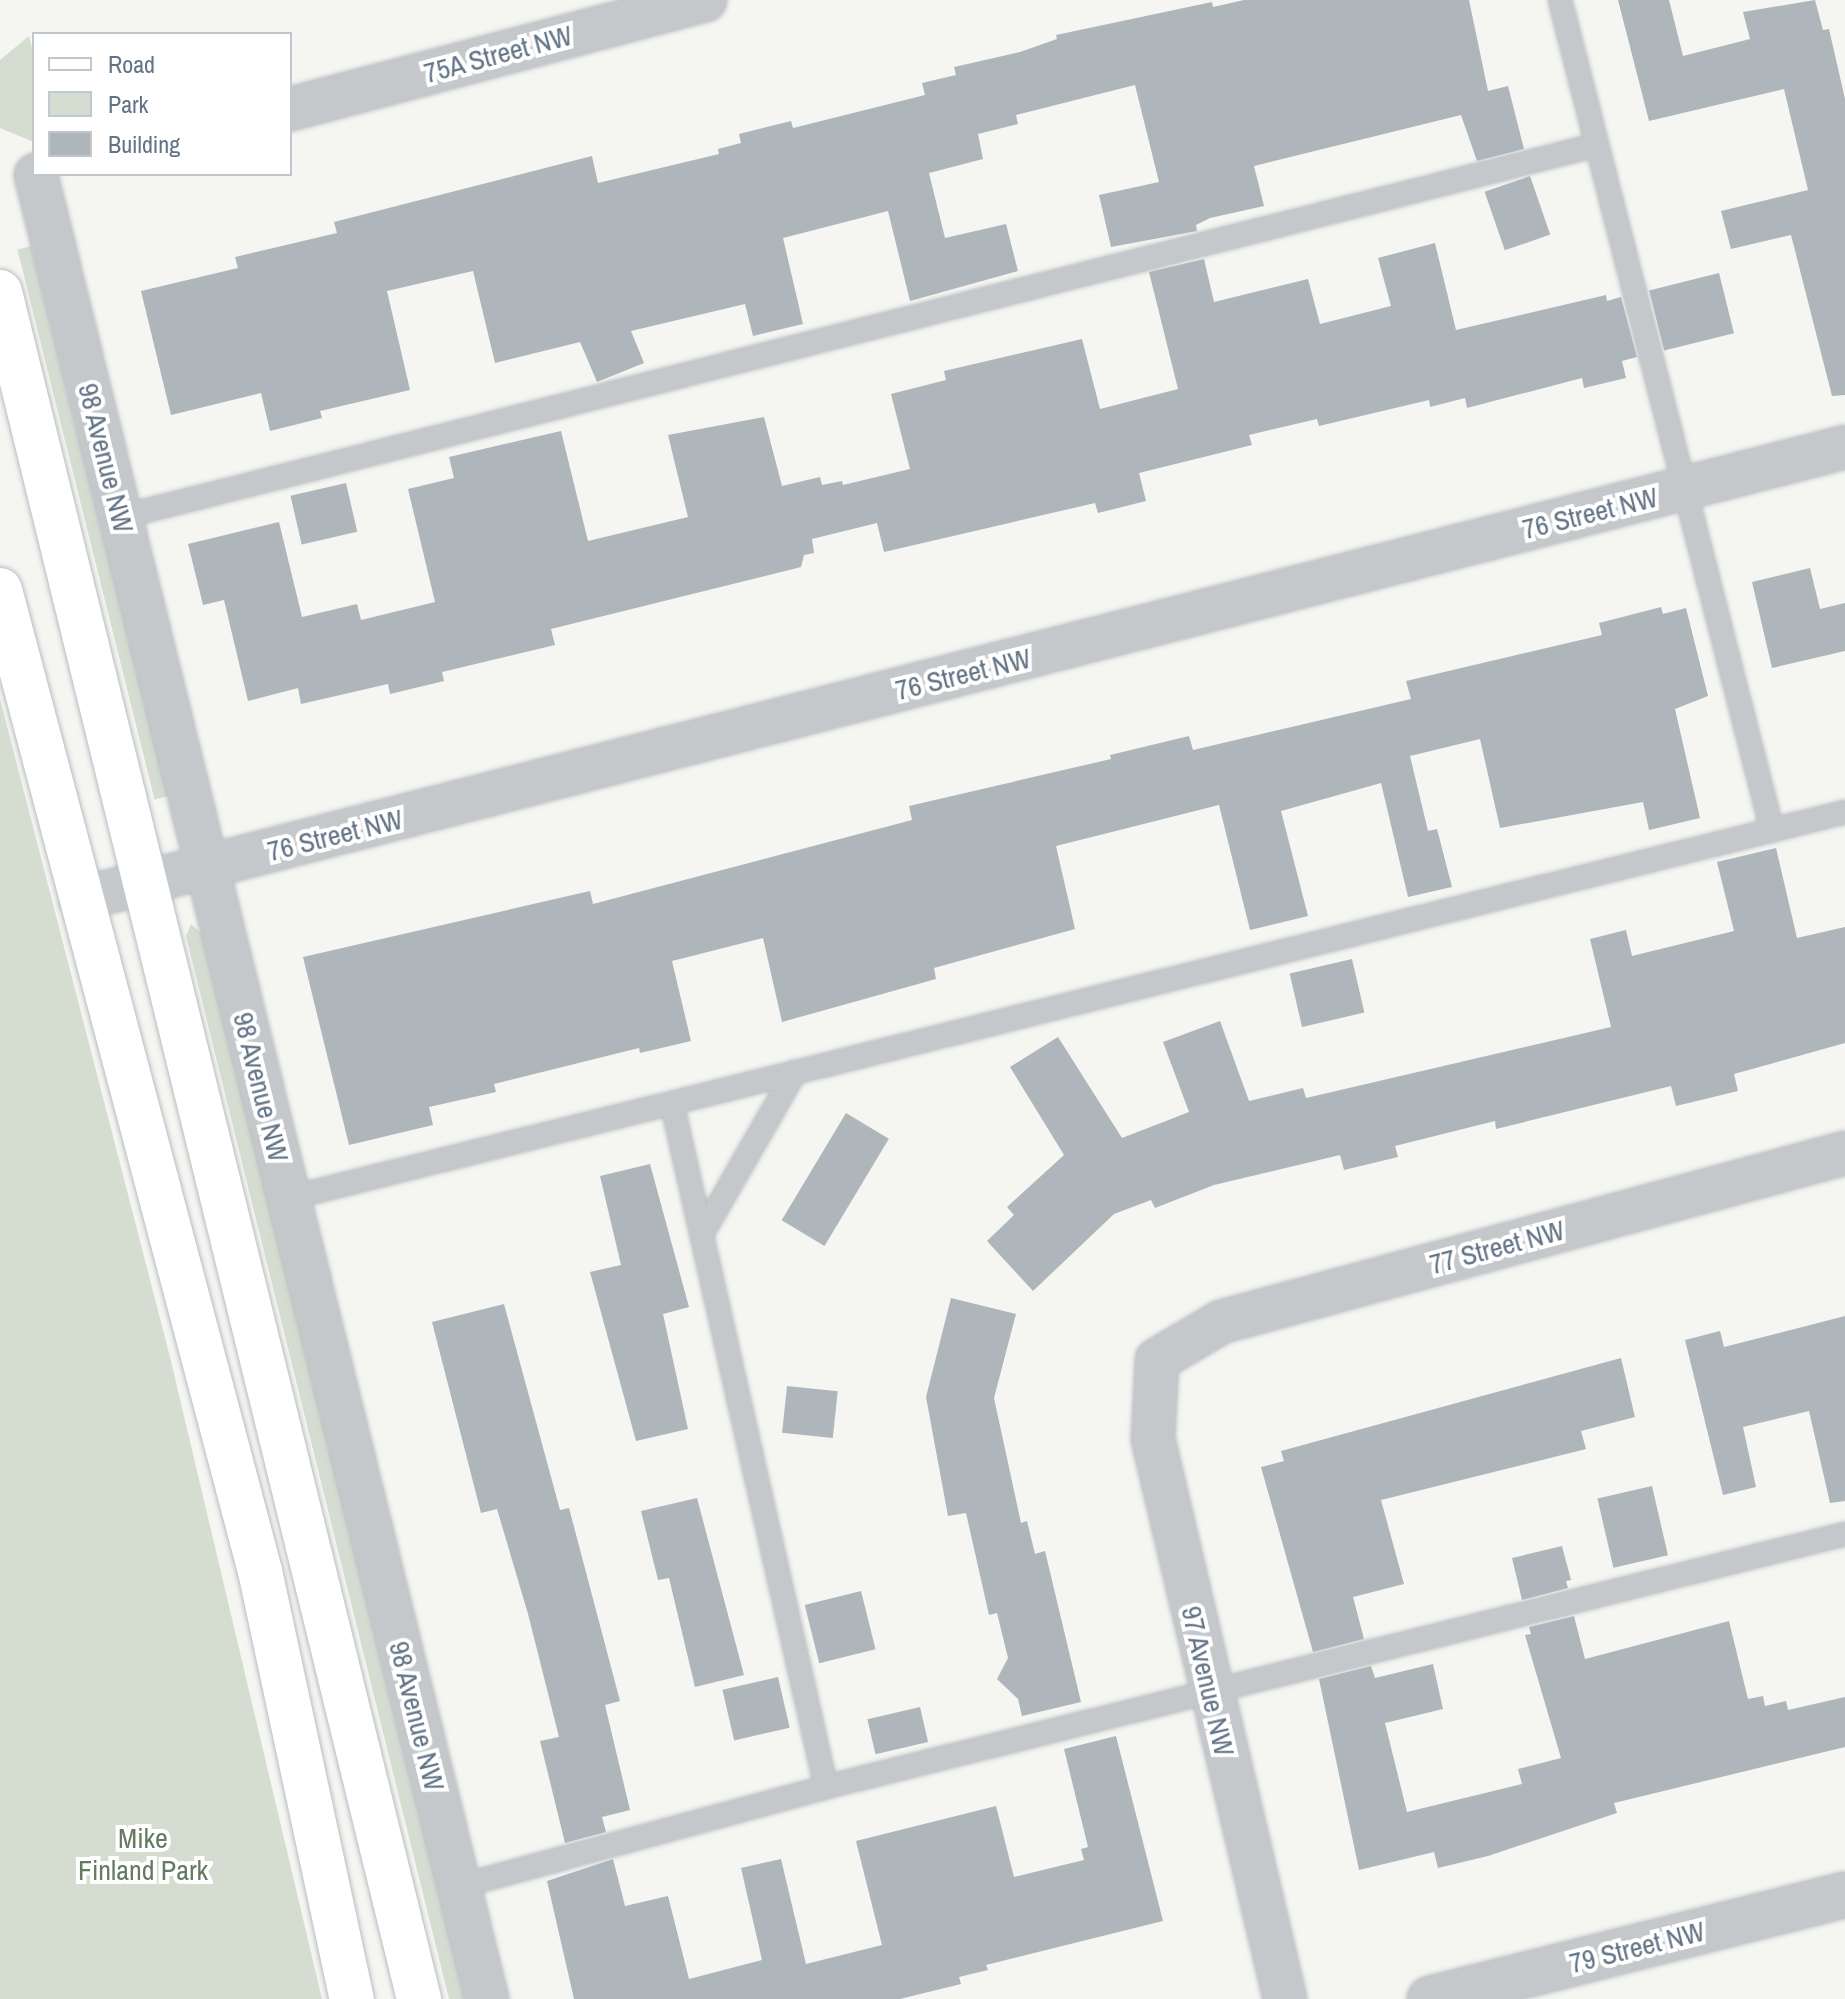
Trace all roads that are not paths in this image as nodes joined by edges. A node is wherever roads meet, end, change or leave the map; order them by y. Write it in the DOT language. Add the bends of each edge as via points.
graph roads {
  1 [pos="705,0"];
  2 [pos="1560,0"];
  3 [pos="292,108"];
  4 [pos="1597,145"];
  5 [pos="26,178"];
  6 [pos="0,292"];
  7 [pos="1845,447"];
  8 [pos="1684,488"];
  9 [pos="121,517"];
  10 [pos="0,590"];
  11 [pos="1845,812"];
  12 [pos="1772,830"];
  13 [pos="207,868"];
  14 [pos="147,883"];
  15 [pos="80,899"];
  16 [pos="795,1072"];
  17 [pos="672,1103"];
  18 [pos="1845,1153"];
  19 [pos="289,1198"];
  20 [pos="702,1234"];
  21 [pos="1157,1360"];
  22 [pos="1845,1534"];
  23 [pos="1209,1692"];
  24 [pos="826,1787"];
  25 [pos="460,1886"];
  26 [pos="1845,1895"];
  27 [pos="352,1999"];
  28 [pos="419,1999"];
  29 [pos="487,1999"];
  30 [pos="1285,1999"];
  31 [pos="1430,1999"];
  1 -- 3 [label="street, 75A Street NW"];
  2 -- 4 [label="lane"];
  4 -- 8 [label="lane"];
  4 -- 9 [label="lane"];
  5 -- 9 [label="street, 98 Avenue NW"];
  6 -- 14 [label="main road"];
  7 -- 8 [label="street, 76 Street NW"];
  8 -- 12 [label="lane"];
  8 -- 13 [label="street, 76 Street NW"];
  9 -- 13 [label="street, 98 Avenue NW"];
  10 -- 15 [label="main road"];
  11 -- 12 [label="lane"];
  12 -- 16 [label="lane"];
  13 -- 14 [label="street, 76 Street NW"];
  13 -- 19 [label="street, 98 Avenue NW"];
  14 -- 15 [label="street, 76 Street NW"];
  14 -- 28 [label="main road"];
  15 -- 27 [label="main road" via="260,1571"];
  16 -- 17 [label="lane"];
  16 -- 20 [label="lane"];
  17 -- 19 [label="lane"];
  17 -- 20 [label="lane"];
  18 -- 21 [label="street, 77 Street NW" via="1221,1322"];
  19 -- 25 [label="street, 98 Avenue NW"];
  20 -- 24 [label="lane"];
  21 -- 23 [label="street, 97 Avenue NW" via="1153,1439"];
  22 -- 23 [label="lane"];
  23 -- 24 [label="lane"];
  23 -- 30 [label="street, 97 Avenue NW"];
  24 -- 25 [label="lane"];
  25 -- 29 [label="street, 98 Avenue NW"];
  26 -- 31 [label="street, 79 Street NW"];
}
